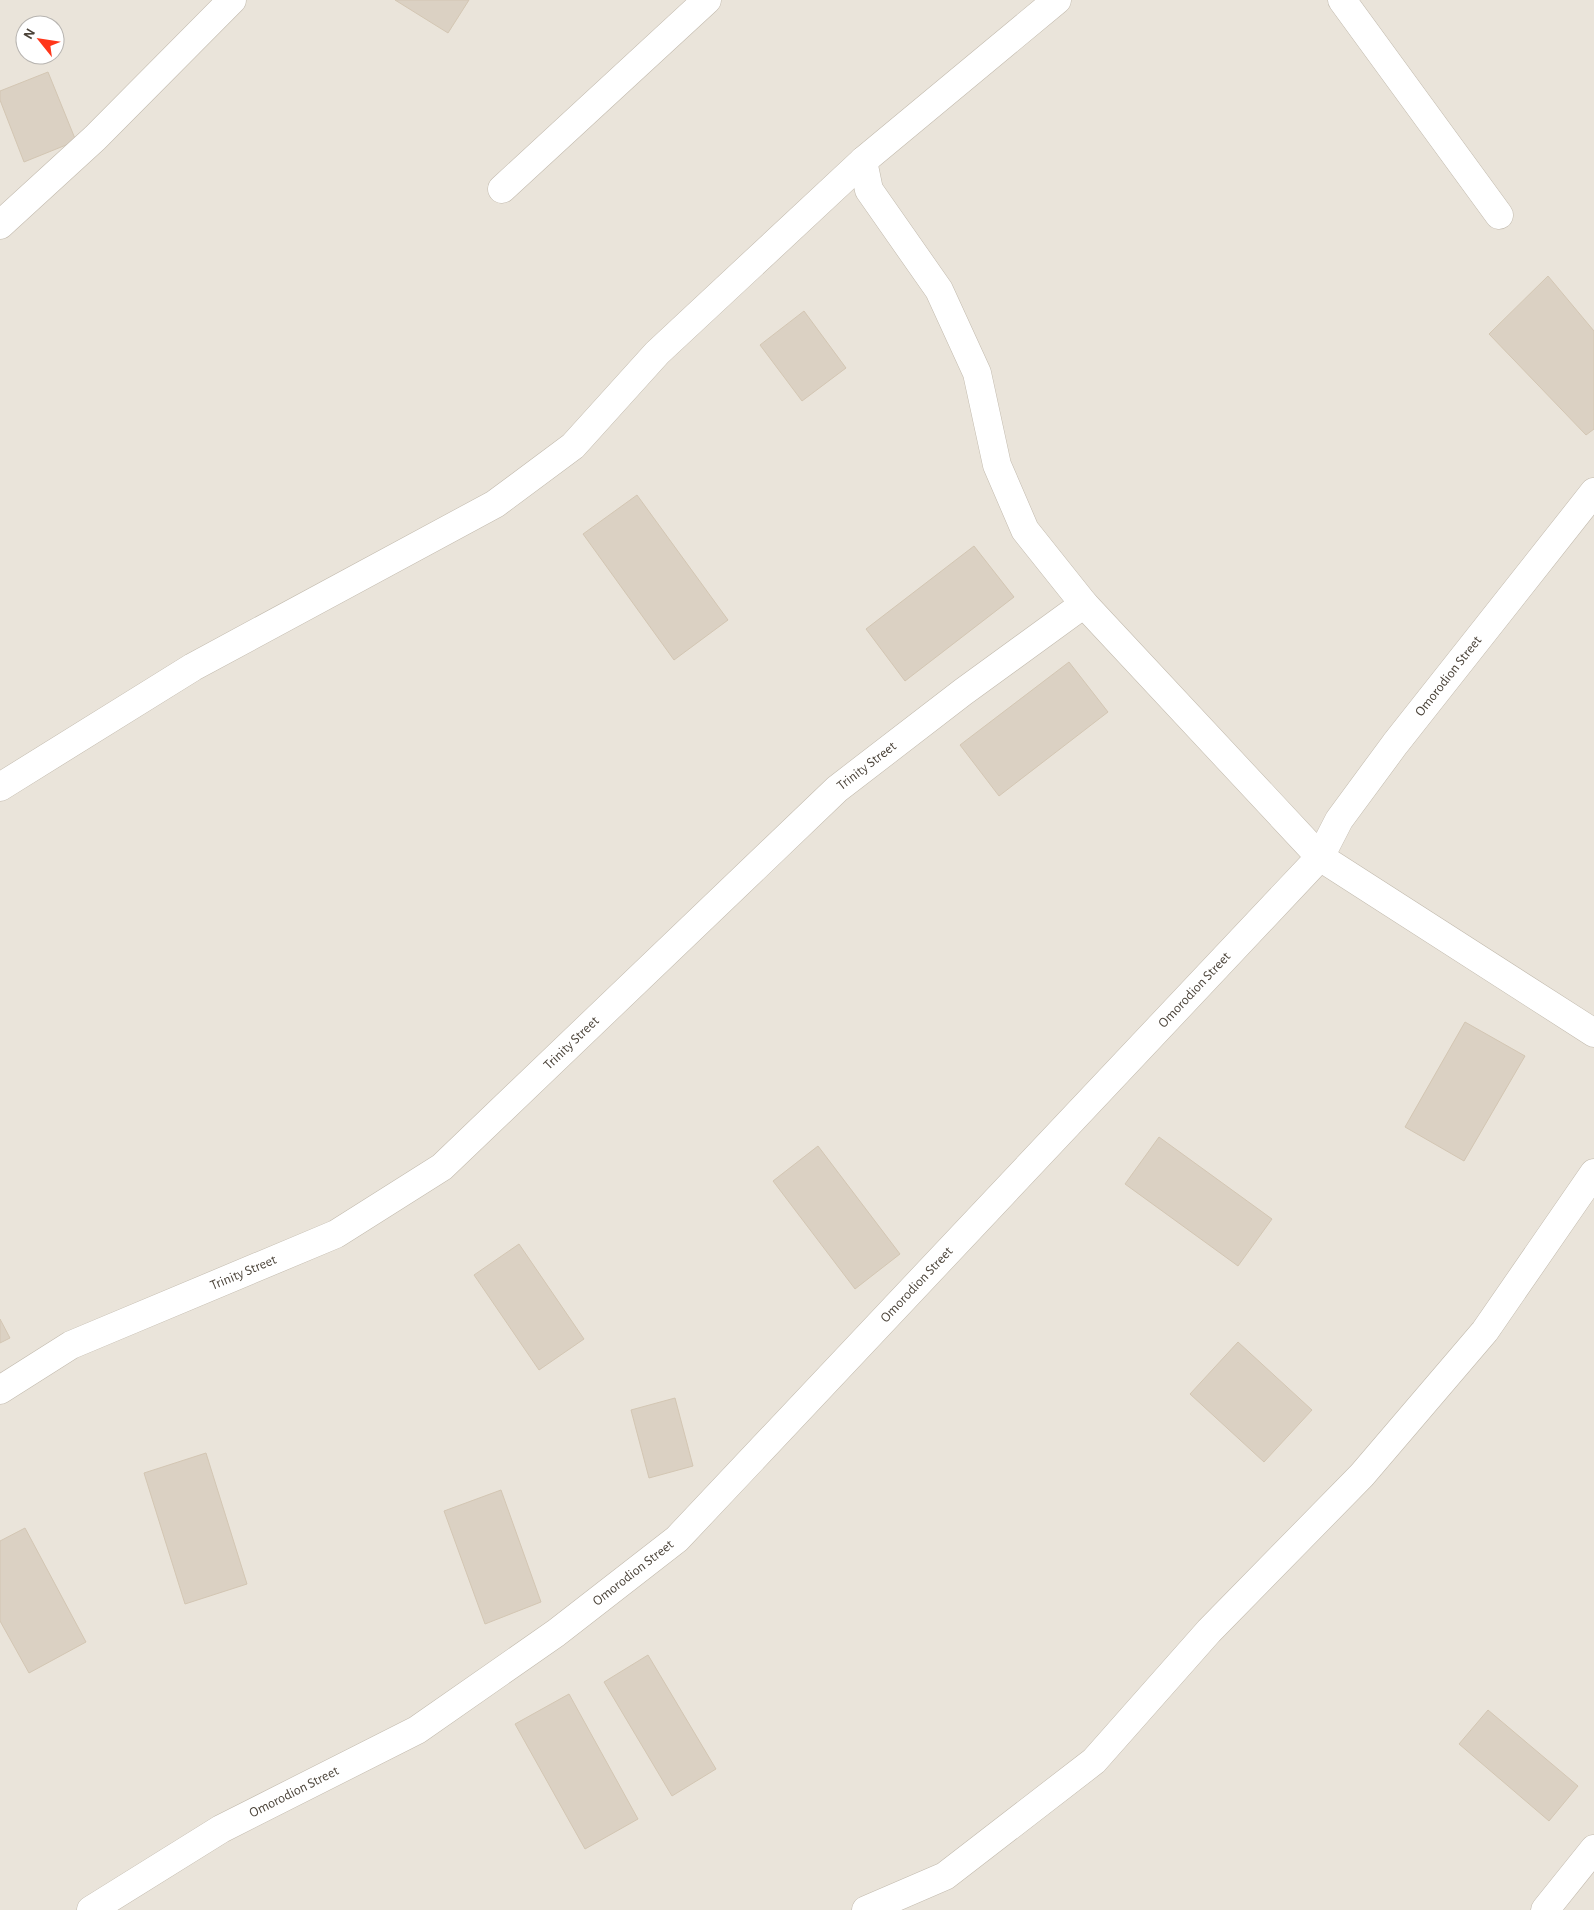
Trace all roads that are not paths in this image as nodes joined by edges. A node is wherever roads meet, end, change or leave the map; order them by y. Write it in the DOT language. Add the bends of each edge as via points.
graph roads {
  1 [pos="232,0"];
  2 [pos="707,0"];
  3 [pos="1057,0"];
  4 [pos="1342,0"];
  5 [pos="863,161"];
  6 [pos="502,189"];
  7 [pos="1499,215"];
  8 [pos="0,225"];
  9 [pos="1594,492"];
  10 [pos="1084,604"];
  11 [pos="0,787"];
  12 [pos="1320,857"];
  13 [pos="1594,1033"];
  14 [pos="1594,1173"];
  15 [pos="0,1390"];
  16 [pos="1594,1850"];
  17 [pos="91,1910"];
  18 [pos="866,1910"];
  19 [pos="1545,1910"];
  1 -- 8 [label="street" via="95,138"];
  2 -- 6 [label="street"];
  3 -- 5 [label="street"];
  4 -- 7 [label="street"];
  5 -- 10 [label="street" via="869,190 939,290 977,372 997,465 1025,530"];
  5 -- 11 [label="street" via="657,353 573,446 495,504 193,667"];
  9 -- 12 [label="street, Omorodion Street" via="1395,744 1339,820"];
  10 -- 12 [label="street"];
  10 -- 15 [label="street, Trinity Street" via="837,789 442,1166 336,1234 71,1346"];
  12 -- 13 [label="street"];
  12 -- 17 [label="street, Omorodion Street" via="677,1540 556,1633 417,1730 221,1830"];
  14 -- 18 [label="street" via="1485,1331 1362,1475 1209,1630 1094,1760 945,1876"];
  16 -- 19 [label="street"];
}
